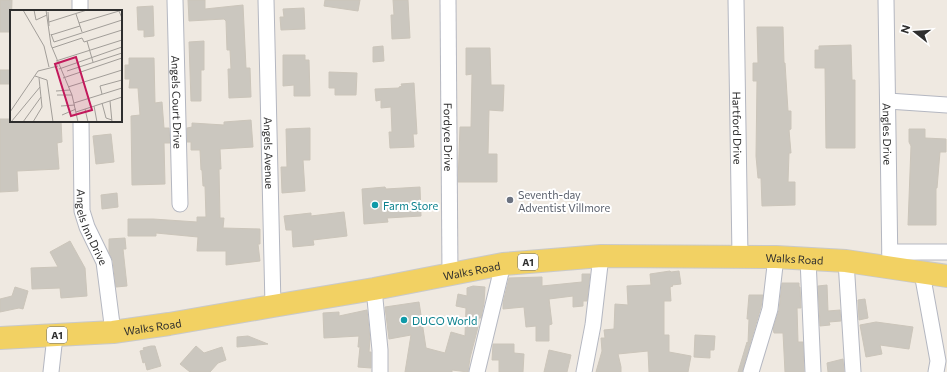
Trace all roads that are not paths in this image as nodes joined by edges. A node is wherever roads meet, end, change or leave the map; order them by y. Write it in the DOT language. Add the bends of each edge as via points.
graph roads {
  1 [pos="175,0"];
  2 [pos="266,0"];
  3 [pos="448,0"];
  4 [pos="736,0"];
  5 [pos="886,0"];
  6 [pos="888,101"];
  7 [pos="947,105"];
  8 [pos="81,122"];
  9 [pos="180,204"];
  10 [pos="947,252"];
  11 [pos="601,256"];
  12 [pos="740,256"];
  13 [pos="776,257"];
  14 [pos="808,259"];
  15 [pos="890,260"];
  16 [pos="846,261"];
  17 [pos="503,264"];
  18 [pos="922,273"];
  19 [pos="450,274"];
  20 [pos="947,276"];
  21 [pos="374,289"];
  22 [pos="273,306"];
  23 [pos="113,332"];
  24 [pos="55,336"];
  25 [pos="0,338"];
  26 [pos="51,372"];
  27 [pos="380,372"];
  28 [pos="477,372"];
  29 [pos="584,372"];
  30 [pos="751,372"];
  31 [pos="813,372"];
  32 [pos="853,372"];
  33 [pos="936,372"];
  1 -- 9 [label="street, Angels Court Drive"];
  2 -- 22 [label="street, Angels Avenue"];
  3 -- 19 [label="street, Fordyce Drive"];
  4 -- 12 [label="street, Hartford Drive"];
  5 -- 6 [label="street, Angles Drive"];
  6 -- 7 [label="street"];
  6 -- 15 [label="street, Angles Drive"];
  8 -- 23 [label="street, Angels Inn Drive" via="82,211 86,227 104,262"];
  10 -- 15 [label="street"];
  11 -- 12 [label="main road, Walks Road / A1"];
  11 -- 17 [label="main road, Walks Road / A1"];
  11 -- 29 [label="street" via="593,325"];
  12 -- 13 [label="main road, Walks Road / A1"];
  13 -- 14 [label="main road, Walks Road / A1"];
  13 -- 30 [label="street" via="770,309"];
  14 -- 16 [label="main road, Walks Road / A1"];
  14 -- 31 [label="street"];
  15 -- 16 [label="main road, Walks Road / A1"];
  15 -- 18 [label="main road, Walks Road / A1"];
  16 -- 32 [label="street"];
  17 -- 19 [label="main road, Walks Road / A1"];
  17 -- 28 [label="street"];
  18 -- 20 [label="main road, Walks Road / A1"];
  18 -- 33 [label="street" via="938,361"];
  19 -- 21 [label="main road, Walks Road / A1"];
  21 -- 22 [label="main road, Walks Road / A1"];
  21 -- 27 [label="street"];
  22 -- 23 [label="main road, Walks Road / A1"];
  23 -- 24 [label="main road, Walks Road / A1"];
  24 -- 25 [label="main road, Walks Road / A1"];
  24 -- 26 [label="street"];
}
